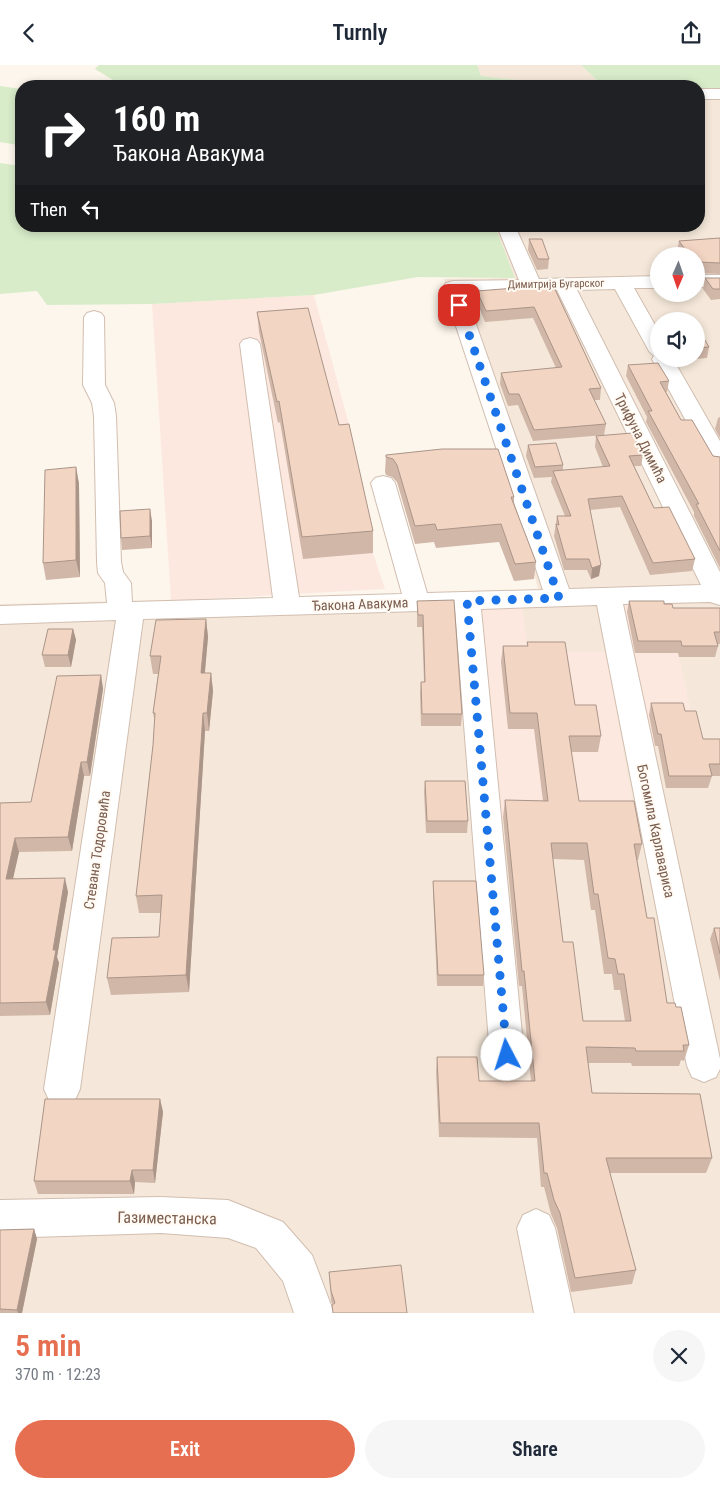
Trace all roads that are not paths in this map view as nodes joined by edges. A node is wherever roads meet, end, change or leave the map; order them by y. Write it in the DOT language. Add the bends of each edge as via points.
graph roads {
  1 [pos="705,94"];
  2 [pos="720,94"];
  3 [pos="508,232"];
  4 [pos="705,281"];
  5 [pos="720,281"];
  6 [pos="621,283"];
  7 [pos="650,283"];
  8 [pos="530,284"];
  9 [pos="564,284"];
  10 [pos="94,317"];
  11 [pos="650,335"];
  12 [pos="250,344"];
  13 [pos="667,367"];
  14 [pos="720,461"];
  15 [pos="383,483"];
  16 [pos="720,594"];
  17 [pos="608,596"];
  18 [pos="559,598"];
  19 [pos="467,601"];
  20 [pos="417,602"];
  21 [pos="287,605"];
  22 [pos="125,610"];
  23 [pos="0,615"];
  24 [pos="507,1055"];
  25 [pos="704,1066"];
  26 [pos="62,1089"];
  27 [pos="0,1219"];
  28 [pos="536,1228"];
  29 [pos="314,1313"];
  30 [pos="554,1313"];
  1 -- 2 [label="street"];
  3 -- 8 [label="street"];
  4 -- 5 [label="street"];
  6 -- 7 [label="street, Димитрија Бугарског"];
  6 -- 9 [label="street, Димитрија Бугарског"];
  6 -- 11 [label="street"];
  8 -- 9 [label="street, Димитрија Бугарског"];
  8 -- 18 [label="street, Димитрија Бугарског" via="453,287"];
  9 -- 16 [label="street, Трифуна Димића"];
  10 -- 22 [label="street, Стевана Тодоровића" via="94,385 106,416 108,562"];
  12 -- 21 [label="street"];
  13 -- 14 [label="street"];
  15 -- 20 [label="street"];
  16 -- 17 [label="street, Ђакона Авакума"];
  17 -- 18 [label="street, Ђакона Авакума"];
  17 -- 25 [label="street, Богомила Карлавариса"];
  18 -- 19 [label="street, Ђакона Авакума"];
  19 -- 20 [label="street, Ђакона Авакума"];
  19 -- 24 [label="street"];
  20 -- 21 [label="street, Ђакона Авакума"];
  21 -- 22 [label="street, Ђакона Авакума"];
  22 -- 23 [label="street, Ђакона Авакума"];
  22 -- 26 [label="street, Стевана Тодоровића"];
  27 -- 29 [label="street, Газиместанска" via="161,1215 228,1219 269,1235 298,1269"];
  28 -- 30 [label="street"];
}
